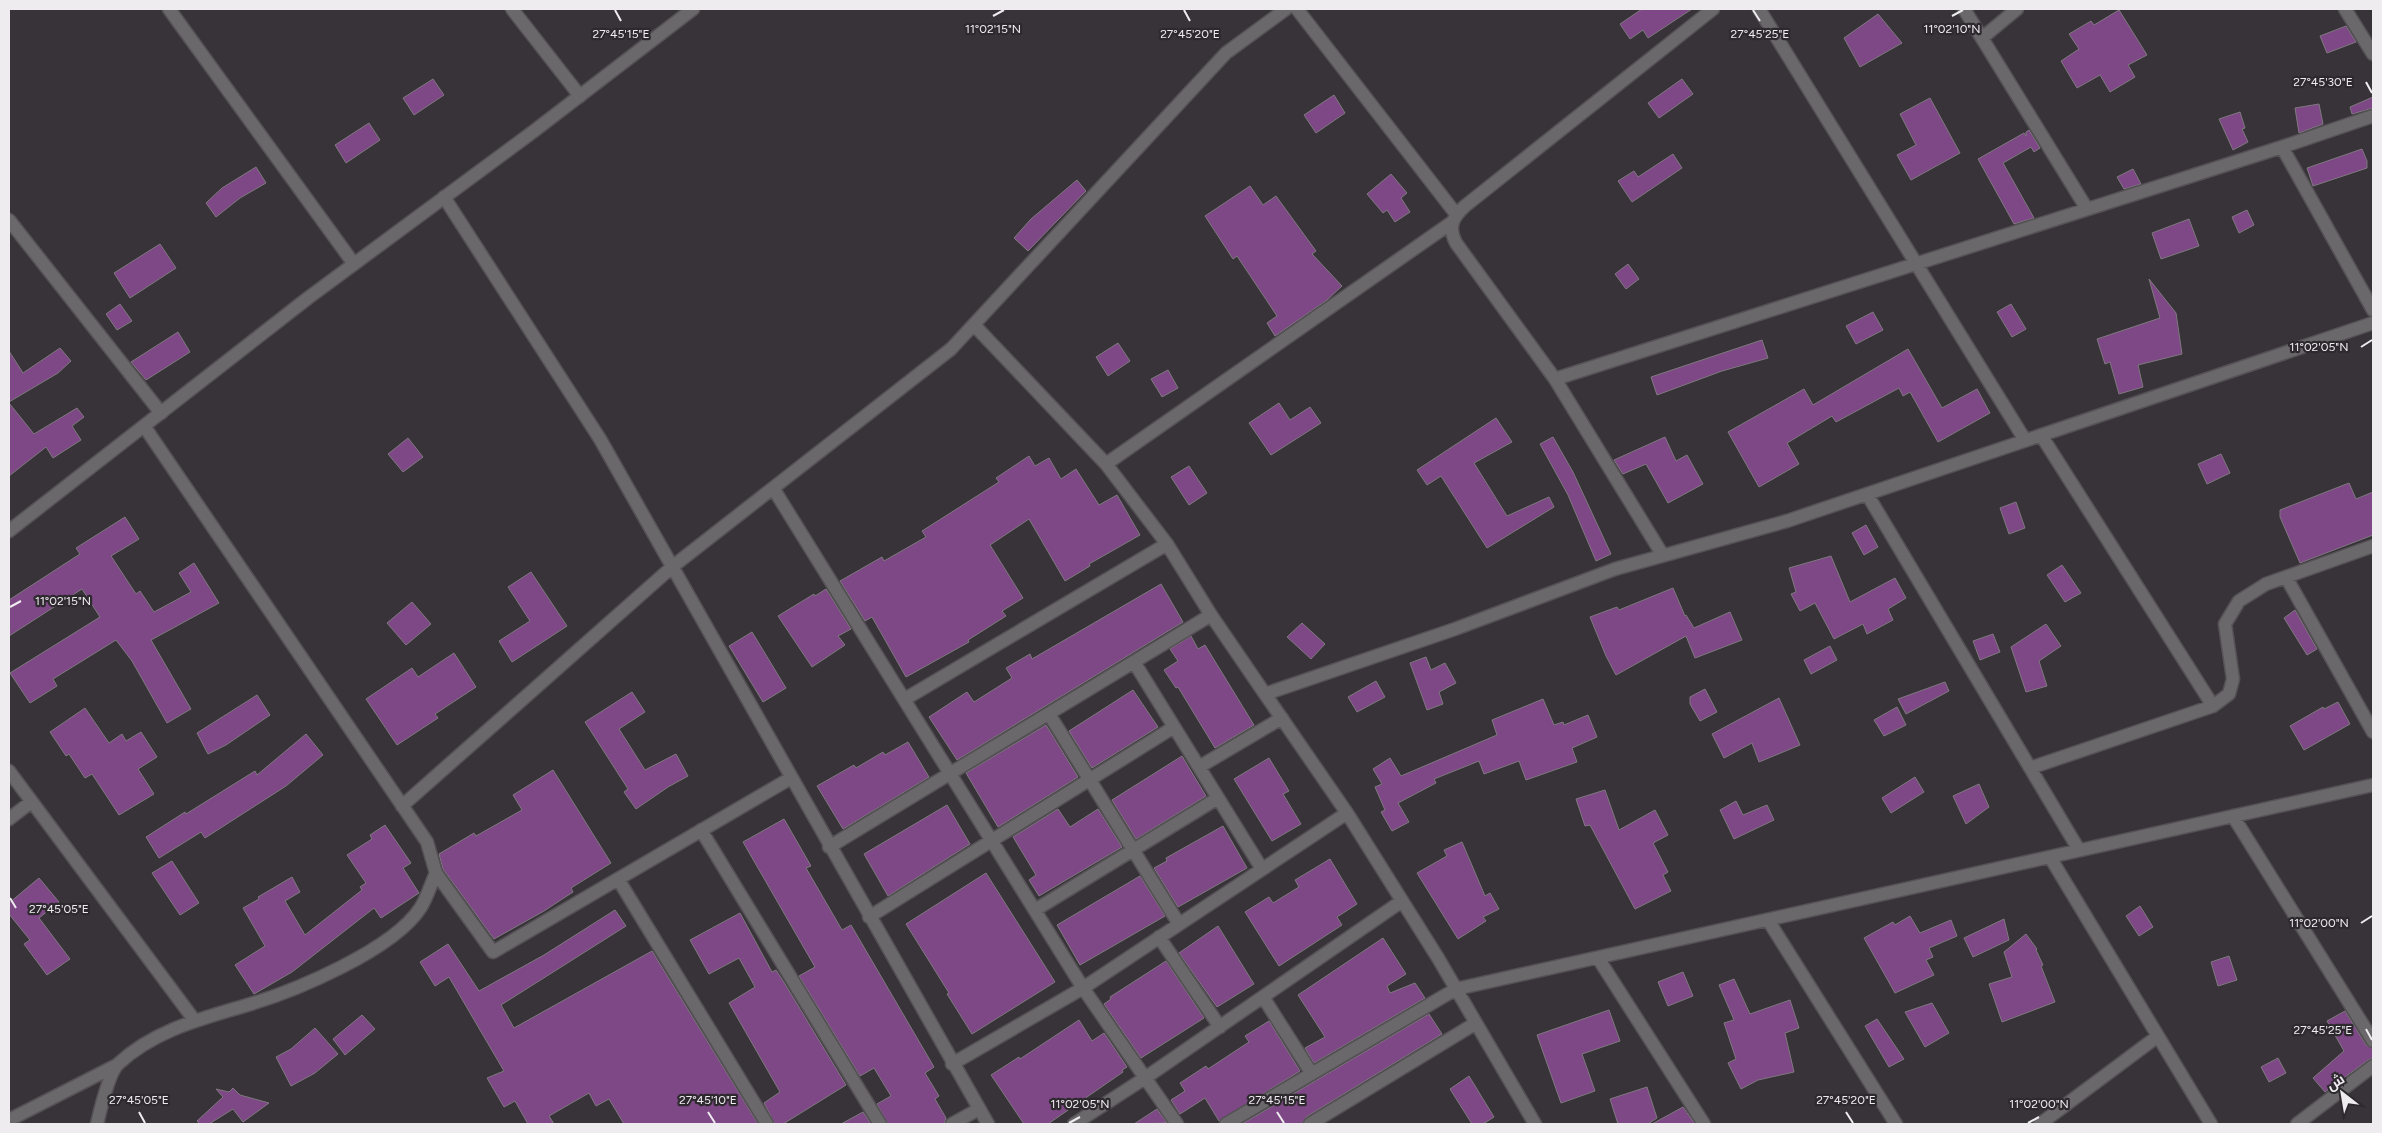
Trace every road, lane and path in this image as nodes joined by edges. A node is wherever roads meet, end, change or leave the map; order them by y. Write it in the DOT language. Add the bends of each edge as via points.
graph roads {
  1 [pos="169,9"];
  2 [pos="512,9"];
  3 [pos="693,9"];
  4 [pos="1286,9"];
  5 [pos="1297,9"];
  6 [pos="1713,9"];
  7 [pos="1759,9"];
  8 [pos="1964,9"];
  9 [pos="2017,9"];
  10 [pos="2345,9"];
  11 [pos="1982,38"];
  12 [pos="2373,54"];
  13 [pos="580,96"];
  14 [pos="2373,116"];
  15 [pos="2282,148"];
  16 [pos="444,197"];
  17 [pos="2087,210"];
  18 [pos="1454,218"];
  19 [pos="9,220"];
  20 [pos="354,264"];
  21 [pos="1916,264"];
  22 [pos="2373,310"];
  23 [pos="2373,323"];
  24 [pos="974,325"];
  25 [pos="1555,379"];
  26 [pos="161,413"];
  27 [pos="144,426"];
  28 [pos="2041,435"];
  29 [pos="2025,440"];
  30 [pos="1106,464"];
  31 [pos="773,488"];
  32 [pos="1867,494"];
  33 [pos="9,531"];
  34 [pos="1167,544"];
  35 [pos="2373,546"];
  36 [pos="1662,554"];
  37 [pos="672,567"];
  38 [pos="2286,577"];
  39 [pos="1211,615"];
  40 [pos="1134,662"];
  41 [pos="1265,694"];
  42 [pos="905,700"];
  43 [pos="2213,706"];
  44 [pos="1050,714"];
  45 [pos="1282,718"];
  46 [pos="1174,726"];
  47 [pos="2373,732"];
  48 [pos="1199,767"];
  49 [pos="2030,768"];
  50 [pos="9,771"];
  51 [pos="951,774"];
  52 [pos="791,778"];
  53 [pos="1090,780"];
  54 [pos="2373,785"];
  55 [pos="1218,798"];
  56 [pos="32,802"];
  57 [pos="402,806"];
  58 [pos="1347,812"];
  59 [pos="2233,816"];
  60 [pos="9,819"];
  61 [pos="701,830"];
  62 [pos="992,840"];
  63 [pos="830,847"];
  64 [pos="1133,850"];
  65 [pos="2079,850"];
  66 [pos="2050,857"];
  67 [pos="1262,869"];
  68 [pos="436,872"];
  69 [pos="618,879"];
  70 [pos="1402,901"];
  71 [pos="1035,910"];
  72 [pos="869,917"];
  73 [pos="1768,920"];
  74 [pos="1179,924"];
  75 [pos="1159,937"];
  76 [pos="1598,958"];
  77 [pos="1083,988"];
  78 [pos="1456,989"];
  79 [pos="1263,997"];
  80 [pos="195,1021"];
  81 [pos="1476,1023"];
  82 [pos="1220,1027"];
  83 [pos="2158,1036"];
  84 [pos="2373,1041"];
  85 [pos="952,1064"];
  86 [pos="117,1065"];
  87 [pos="2373,1066"];
  88 [pos="1312,1074"];
  89 [pos="1145,1078"];
  90 [pos="979,1109"];
  91 [pos="9,1120"];
  92 [pos="97,1124"];
  93 [pos="767,1124"];
  94 [pos="880,1124"];
  95 [pos="952,1124"];
  96 [pos="988,1124"];
  97 [pos="1074,1124"];
  98 [pos="1177,1124"];
  99 [pos="1226,1124"];
  100 [pos="1310,1124"];
  101 [pos="1535,1124"];
  102 [pos="1704,1124"];
  103 [pos="1896,1124"];
  104 [pos="2040,1124"];
  105 [pos="2211,1124"];
  106 [pos="2297,1124"];
  1 -- 20 [label="street"];
  2 -- 13 [label="street"];
  3 -- 13 [label="street"];
  4 -- 24 [label="street" via="1226,53"];
  5 -- 18 [label="street"];
  6 -- 18 [label="street"];
  7 -- 21 [label="street"];
  8 -- 11 [label="street"];
  9 -- 11 [label="street"];
  10 -- 12 [label="street"];
  11 -- 17 [label="street"];
  13 -- 16 [label="street"];
  14 -- 15 [label="street"];
  15 -- 17 [label="street"];
  15 -- 22 [label="street"];
  16 -- 20 [label="street"];
  16 -- 37 [label="street" via="600,439"];
  17 -- 21 [label="street"];
  18 -- 25 [label="street" via="1451,232 1456,243"];
  18 -- 30 [label="street"];
  19 -- 26 [label="street"];
  20 -- 26 [label="street"];
  21 -- 25 [label="street"];
  21 -- 29 [label="street"];
  23 -- 28 [label="street"];
  24 -- 30 [label="street"];
  24 -- 31 [label="street" via="951,349"];
  25 -- 36 [label="street"];
  26 -- 27 [label="street"];
  27 -- 33 [label="street"];
  27 -- 57 [label="street"];
  28 -- 29 [label="street"];
  28 -- 43 [label="street"];
  29 -- 32 [label="street"];
  30 -- 34 [label="street"];
  31 -- 37 [label="street"];
  31 -- 42 [label="street"];
  32 -- 36 [label="street" via="1787,521"];
  32 -- 49 [label="street"];
  34 -- 39 [label="street"];
  34 -- 42 [label="street"];
  35 -- 38 [label="street"];
  36 -- 41 [label="street"];
  37 -- 52 [label="street"];
  37 -- 57 [label="street"];
  38 -- 43 [label="street" via="2266,584 2239,601 2225,624 2233,679 2229,694"];
  38 -- 47 [label="street"];
  39 -- 40 [label="street"];
  39 -- 41 [label="street"];
  40 -- 44 [label="street"];
  40 -- 46 [label="street"];
  41 -- 45 [label="street"];
  42 -- 51 [label="street"];
  43 -- 49 [label="street"];
  44 -- 51 [label="street"];
  44 -- 53 [label="street"];
  45 -- 48 [label="street"];
  45 -- 58 [label="street"];
  46 -- 48 [label="street"];
  46 -- 53 [label="street"];
  48 -- 55 [label="street"];
  49 -- 65 [label="street"];
  50 -- 56 [label="street"];
  51 -- 62 [label="street"];
  51 -- 63 [label="street"];
  52 -- 61 [label="street"];
  52 -- 63 [label="street"];
  53 -- 62 [label="street"];
  53 -- 64 [label="street"];
  54 -- 59 [label="street"];
  55 -- 64 [label="street"];
  55 -- 67 [label="street"];
  56 -- 60 [label="street"];
  56 -- 80 [label="street"];
  57 -- 68 [label="street" via="427,842"];
  58 -- 67 [label="street"];
  58 -- 70 [label="street"];
  59 -- 65 [label="street"];
  59 -- 84 [label="street"];
  61 -- 69 [label="street"];
  61 -- 94 [label="street"];
  62 -- 71 [label="street"];
  62 -- 72 [label="street"];
  63 -- 72 [label="street"];
  64 -- 71 [label="street"];
  64 -- 74 [label="street"];
  65 -- 66 [label="street"];
  66 -- 73 [label="street"];
  66 -- 83 [label="street"];
  67 -- 74 [label="street"];
  68 -- 69 [label="street" via="493,952"];
  68 -- 80 [label="street" via="420,908 396,932 346,966 264,1000"];
  69 -- 93 [label="street"];
  70 -- 78 [label="street"];
  70 -- 79 [label="street"];
  71 -- 77 [label="street"];
  72 -- 85 [label="street"];
  73 -- 76 [label="street"];
  73 -- 103 [label="street"];
  74 -- 75 [label="street"];
  75 -- 77 [label="street"];
  75 -- 82 [label="street"];
  76 -- 78 [label="street"];
  76 -- 102 [label="street"];
  77 -- 85 [label="street"];
  77 -- 89 [label="street"];
  78 -- 81 [label="street"];
  78 -- 88 [label="street"];
  79 -- 82 [label="street"];
  79 -- 88 [label="street"];
  80 -- 86 [label="street" via="156,1036"];
  81 -- 100 [label="street"];
  81 -- 101 [label="street"];
  82 -- 89 [label="street"];
  83 -- 104 [label="street"];
  83 -- 105 [label="street"];
  85 -- 90 [label="street"];
  86 -- 91 [label="street"];
  86 -- 92 [label="street" via="101,1104"];
  87 -- 106 [label="street"];
  88 -- 99 [label="street"];
  89 -- 97 [label="street"];
  89 -- 98 [label="street"];
  90 -- 95 [label="street"];
  90 -- 96 [label="street"];
}
